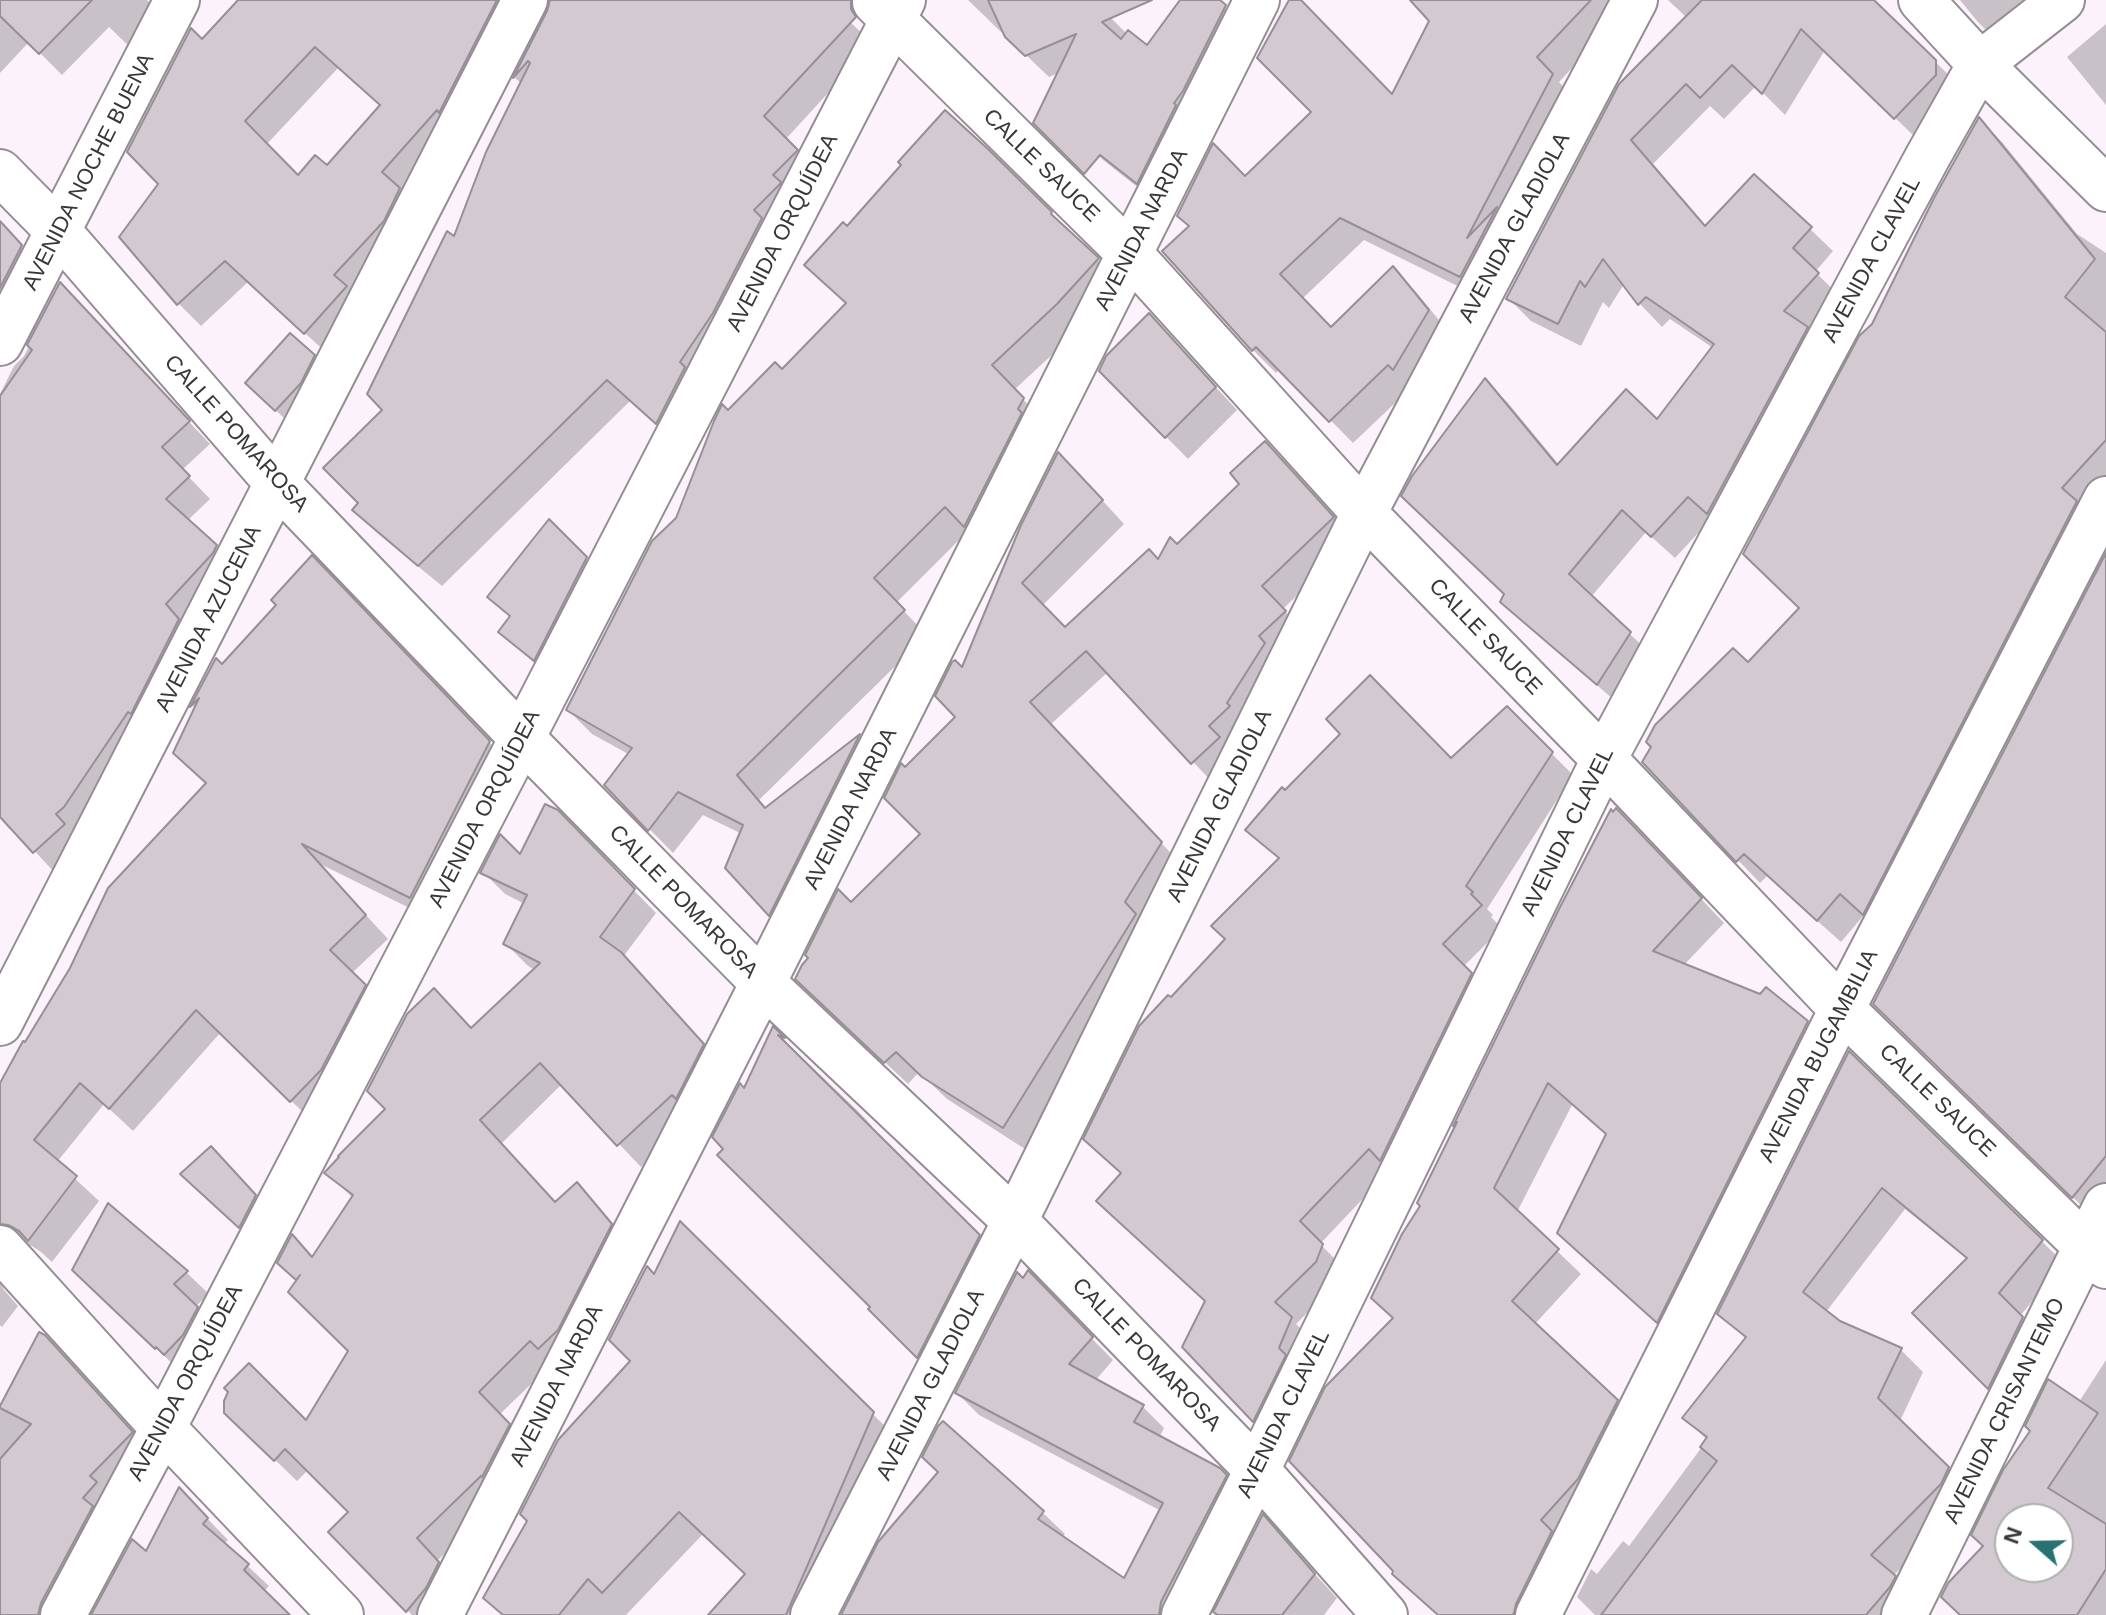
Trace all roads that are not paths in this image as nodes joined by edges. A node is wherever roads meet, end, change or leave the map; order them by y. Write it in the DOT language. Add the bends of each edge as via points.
graph roads {
  1 [pos="177,0"];
  2 [pos="525,0"];
  3 [pos="1257,0"];
  4 [pos="1635,0"];
  5 [pos="1921,0"];
  6 [pos="2062,0"];
  7 [pos="890,7"];
  8 [pos="1980,64"];
  9 [pos="0,172"];
  10 [pos="2106,189"];
  11 [pos="59,232"];
  12 [pos="1130,254"];
  13 [pos="0,343"];
  14 [pos="278,484"];
  15 [pos="2106,499"];
  16 [pos="1364,513"];
  17 [pos="522,738"];
  18 [pos="1604,759"];
  19 [pos="763,983"];
  20 [pos="1842,1009"];
  21 [pos="0,1023"];
  22 [pos="2106,1206"];
  23 [pos="1015,1221"];
  24 [pos="0,1248"];
  25 [pos="2096,1255"];
  26 [pos="163,1428"];
  27 [pos="1257,1470"];
  28 [pos="63,1615"];
  29 [pos="341,1615"];
  30 [pos="440,1615"];
  31 [pos="813,1615"];
  32 [pos="1184,1615"];
  33 [pos="1385,1615"];
  34 [pos="1538,1615"];
  35 [pos="1904,1615"];
  1 -- 11 [label="street, AVENIDA NOCHE BUENA"];
  2 -- 14 [label="street, AVENIDA AZUCENA"];
  3 -- 12 [label="street, AVENIDA NARDA"];
  4 -- 16 [label="street, AVENIDA GLADIOLA"];
  5 -- 8 [label="street"];
  6 -- 8 [label="street"];
  7 -- 12 [label="street, CALLE SAUCE"];
  7 -- 17 [label="street, AVENIDA ORQUÍDEA"];
  8 -- 10 [label="street"];
  8 -- 18 [label="street, AVENIDA CLAVEL"];
  9 -- 11 [label="street, CALLE POMAROSA"];
  11 -- 13 [label="street, AVENIDA NOCHE BUENA"];
  11 -- 14 [label="street, CALLE POMAROSA"];
  12 -- 16 [label="street, CALLE SAUCE"];
  12 -- 19 [label="street, AVENIDA NARDA"];
  14 -- 17 [label="street, CALLE POMAROSA"];
  14 -- 21 [label="street, AVENIDA AZUCENA"];
  15 -- 20 [label="street, AVENIDA BUGAMBILIA"];
  16 -- 18 [label="street, CALLE SAUCE"];
  16 -- 23 [label="street, AVENIDA GLADIOLA"];
  17 -- 19 [label="street, CALLE POMAROSA"];
  17 -- 26 [label="street, AVENIDA ORQUÍDEA"];
  18 -- 20 [label="street, CALLE SAUCE"];
  18 -- 27 [label="street, AVENIDA CLAVEL"];
  19 -- 23 [label="street, CALLE POMAROSA"];
  19 -- 30 [label="street, AVENIDA NARDA"];
  20 -- 25 [label="street, CALLE SAUCE"];
  20 -- 34 [label="street, AVENIDA BUGAMBILIA"];
  22 -- 25 [label="street, AVENIDA CRISANTEMO"];
  23 -- 27 [label="street, CALLE POMAROSA"];
  23 -- 31 [label="street, AVENIDA GLADIOLA"];
  24 -- 26 [label="street"];
  25 -- 35 [label="street, AVENIDA CRISANTEMO"];
  26 -- 28 [label="street, AVENIDA ORQUÍDEA"];
  26 -- 29 [label="street"];
  27 -- 32 [label="street, AVENIDA CLAVEL"];
  27 -- 33 [label="street, CALLE POMAROSA"];
}
